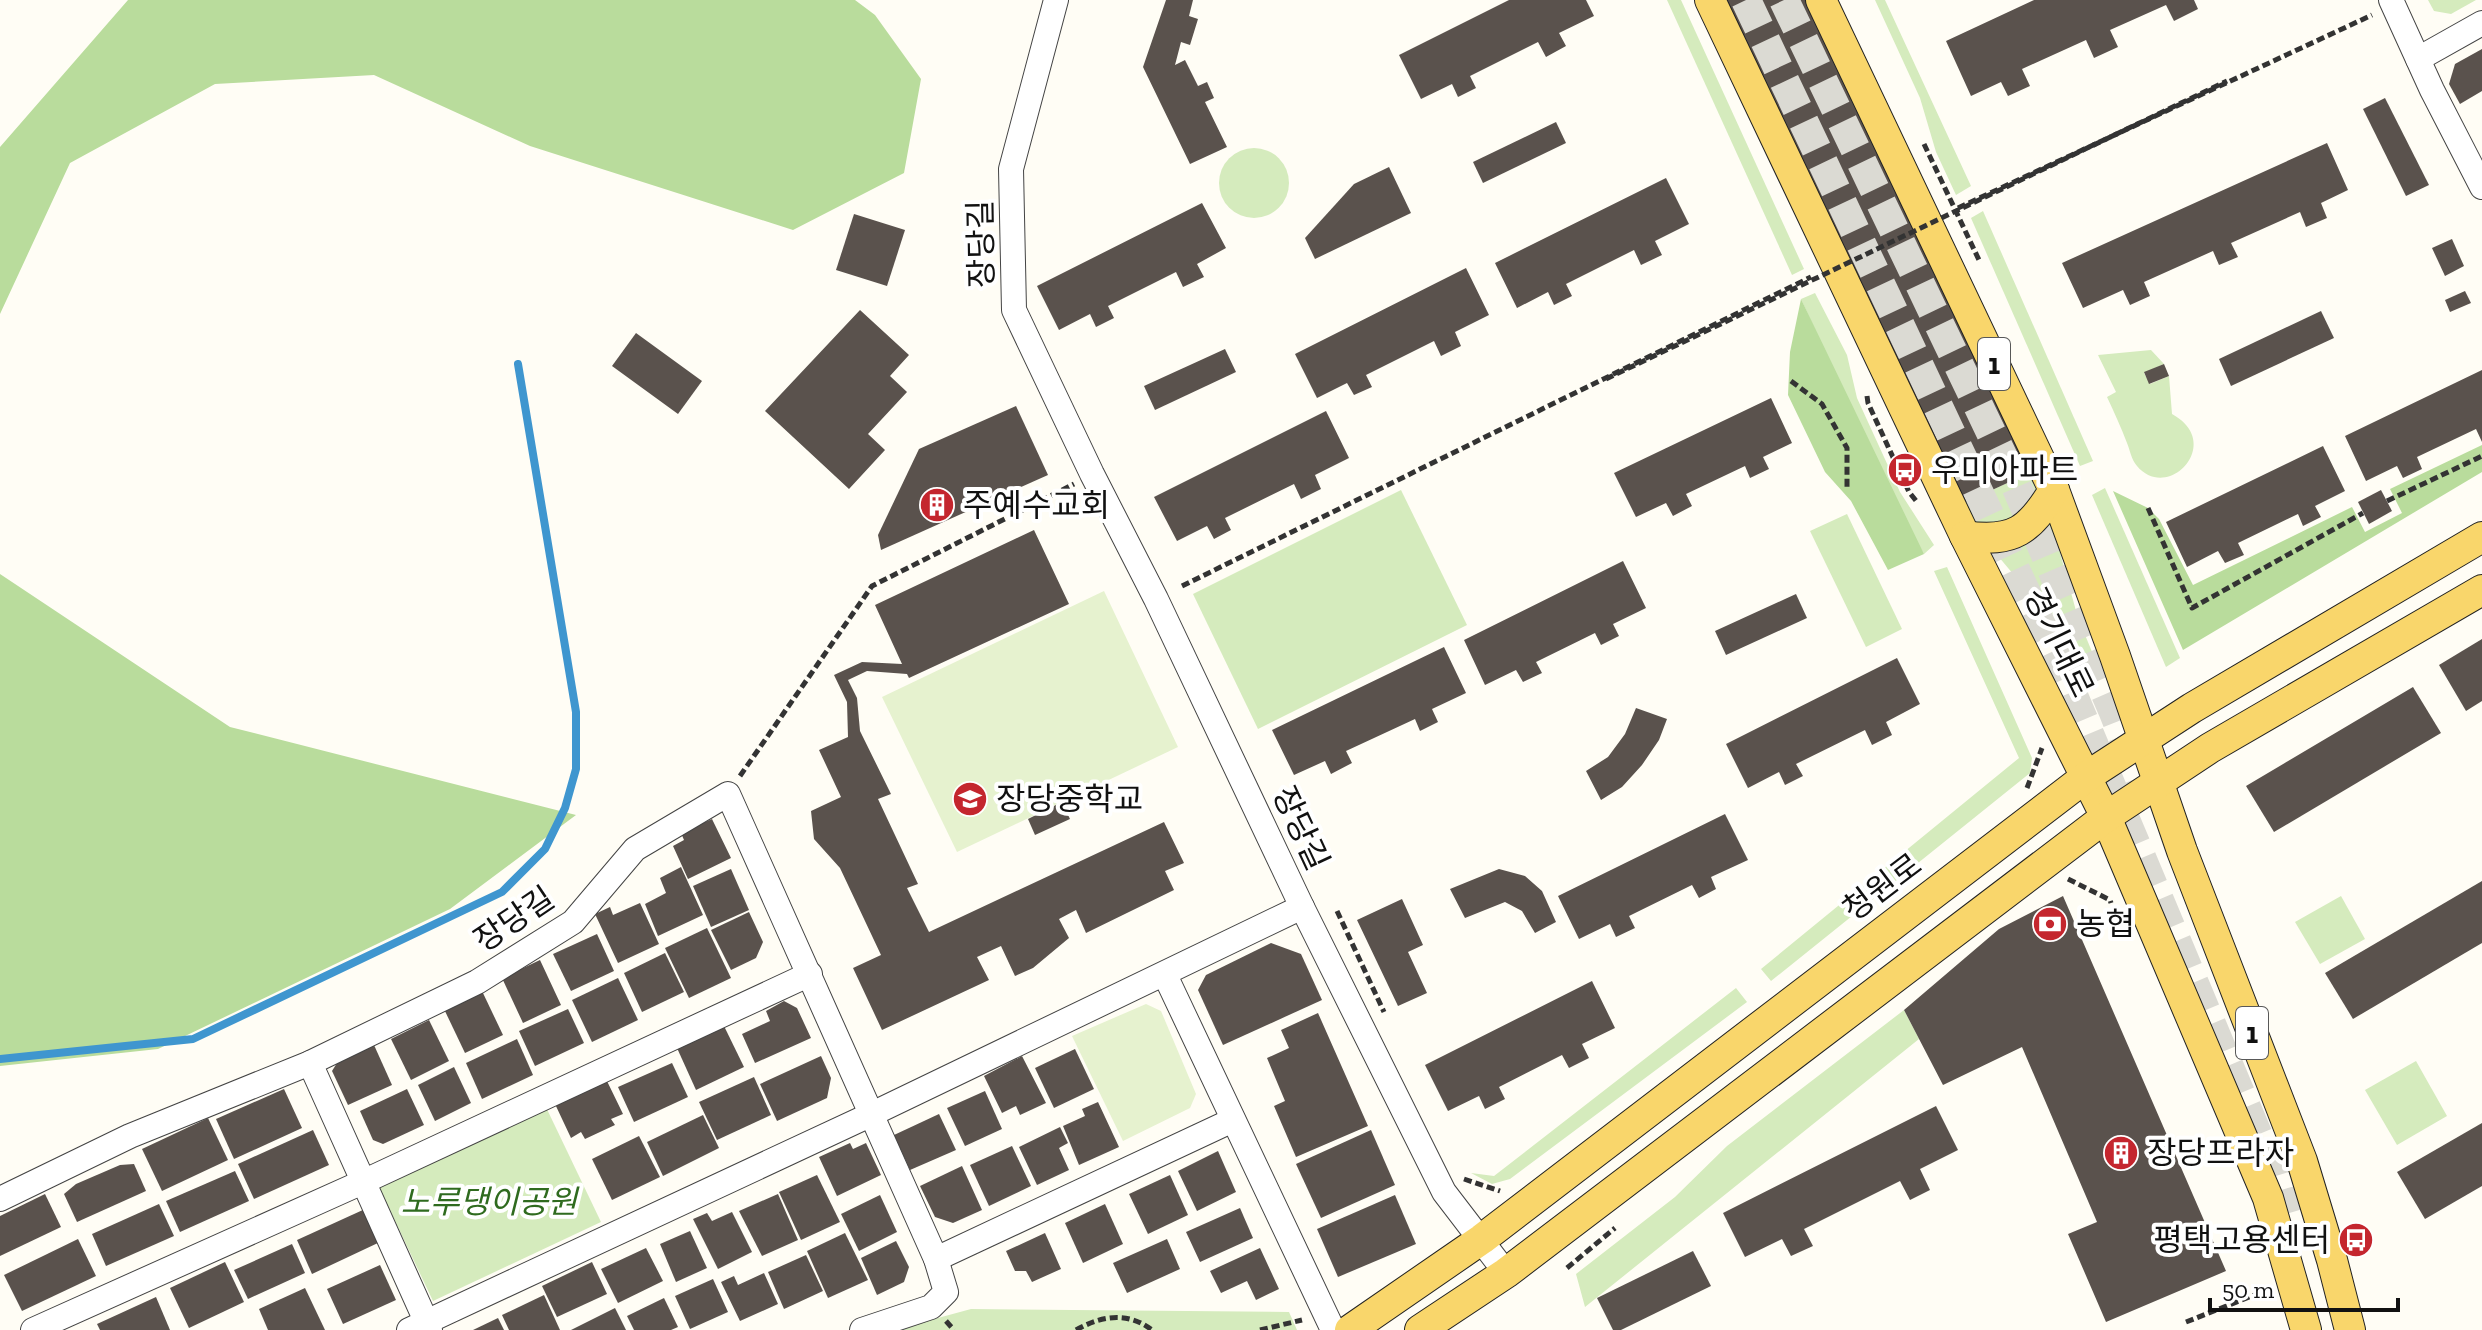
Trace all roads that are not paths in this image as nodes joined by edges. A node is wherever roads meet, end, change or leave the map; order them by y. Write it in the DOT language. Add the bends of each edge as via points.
graph roads {
  1 [pos="1056,0"];
  2 [pos="1710,0"];
  3 [pos="1821,0"];
  4 [pos="2384,6"];
  5 [pos="2482,23"];
  6 [pos="2418,59"];
  7 [pos="2482,187"];
  8 [pos="2054,490"];
  9 [pos="1965,536"];
  10 [pos="2482,537"];
  11 [pos="2482,590"];
  12 [pos="2143,739"];
  13 [pos="2086,777"];
  14 [pos="2158,781"];
  15 [pos="2106,817"];
  16 [pos="1302,907"];
  17 [pos="810,974"];
  18 [pos="1165,975"];
  19 [pos="310,1063"];
  20 [pos="872,1114"];
  21 [pos="1233,1120"];
  22 [pos="365,1181"];
  23 [pos="0,1199"];
  24 [pos="1482,1239"];
  25 [pos="936,1259"];
  26 [pos="1506,1273"];
  27 [pos="1336,1325"];
  28 [pos="422,1327"];
  29 [pos="33,1330"];
  30 [pos="862,1330"];
  31 [pos="1420,1330"];
  32 [pos="2306,1330"];
  33 [pos="2350,1330"];
  1 -- 16 [label="street, 장당길" via="1011,169 1014,310"];
  2 -- 9 [label="main road, 경기대로"];
  3 -- 8 [label="main road, 경기대로 / 1"];
  4 -- 6 [label="street"];
  5 -- 6 [label="street"];
  6 -- 7 [label="street"];
  8 -- 9 [label="main road" via="2019,532 1991,540"];
  8 -- 12 [label="main road, 경기대로 / 1"];
  9 -- 13 [label="main road, 경기대로"];
  10 -- 12 [label="main road, 청원로"];
  11 -- 14 [label="main road"];
  12 -- 13 [label="main road, 청원로"];
  12 -- 14 [label="main road, 경기대로 / 1"];
  13 -- 15 [label="main road, 경기대로"];
  13 -- 24 [label="main road, 청원로"];
  14 -- 15 [label="main road"];
  14 -- 33 [label="main road, 경기대로 / 1" via="2302,1161"];
  15 -- 26 [label="main road"];
  15 -- 32 [label="main road, 경기대로" via="2268,1198"];
  16 -- 18 [label="street, 장당길"];
  16 -- 24 [label="street, 장당길" via="1444,1192"];
  17 -- 19 [label="street, 장당길" via="728,794 635,849 573,922 477,982"];
  17 -- 20 [label="street"];
  17 -- 22 [label="street"];
  18 -- 20 [label="street, 장당길"];
  18 -- 21 [label="street"];
  19 -- 22 [label="street, 장당길"];
  19 -- 23 [label="street, 장당길" via="130,1136"];
  20 -- 25 [label="street"];
  20 -- 28 [label="street, 장당길"];
  21 -- 25 [label="street"];
  21 -- 27 [label="street"];
  22 -- 28 [label="street, 장당길"];
  22 -- 29 [label="street"];
  24 -- 26 [label="street, 장당길"];
  24 -- 27 [label="main road, 청원로"];
  25 -- 30 [label="street" via="946,1292 931,1307"];
  26 -- 31 [label="main road"];
}
